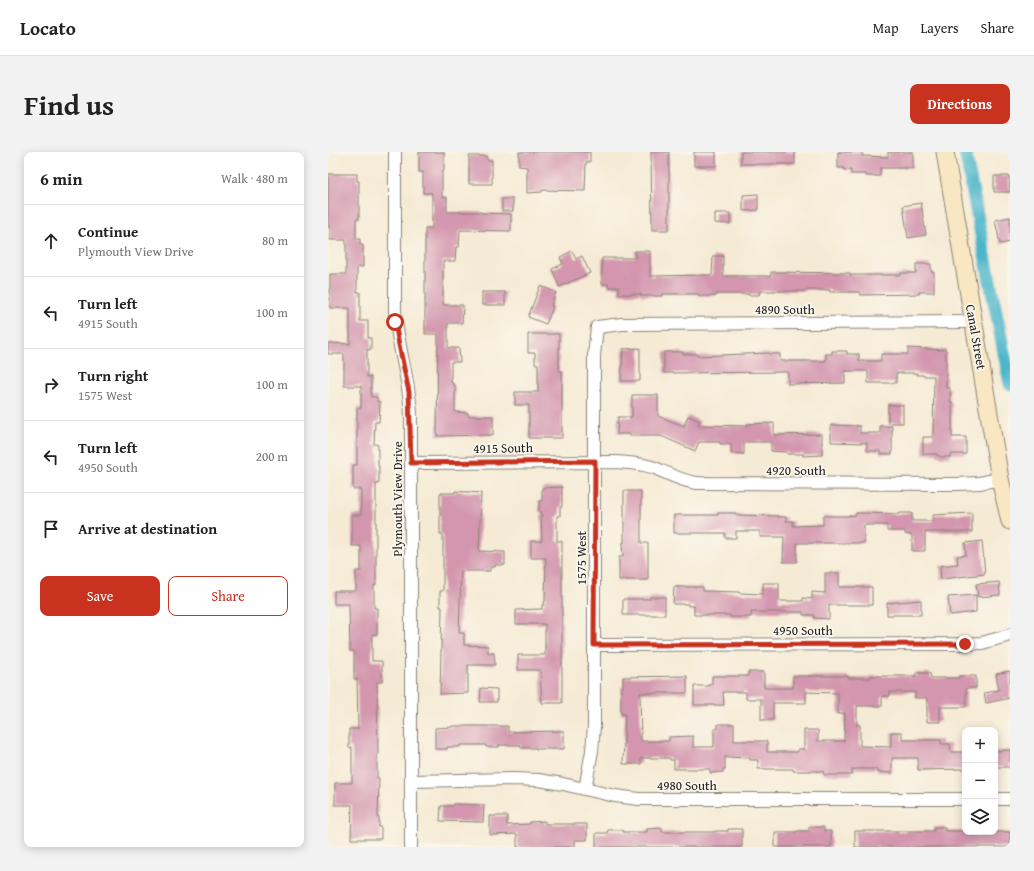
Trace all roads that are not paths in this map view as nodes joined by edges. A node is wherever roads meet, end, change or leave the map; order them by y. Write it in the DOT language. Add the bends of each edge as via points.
graph roads {
  1 [pos="395,152"];
  2 [pos="945,152"];
  3 [pos="974,322"];
  4 [pos="597,326"];
  5 [pos="595,461"];
  6 [pos="411,463"];
  7 [pos="1000,479"];
  8 [pos="1010,521"];
  9 [pos="1010,635"];
  10 [pos="594,645"];
  11 [pos="411,780"];
  12 [pos="585,789"];
  13 [pos="962,799"];
  14 [pos="998,799"];
  15 [pos="1010,799"];
  16 [pos="411,847"];
  1 -- 6 [label="street, Plymouth View Drive" via="396,333 410,398"];
  2 -- 3 [label="street, Canal Street"];
  3 -- 4 [label="street, 4890 South"];
  3 -- 7 [label="street, Canal Street"];
  4 -- 5 [label="street, 1575 West" via="594,356"];
  5 -- 6 [label="street, 4915 South"];
  5 -- 7 [label="street, 4920 South" via="640,464 697,484 957,484"];
  5 -- 10 [label="street, 1575 West"];
  6 -- 11 [label="street, Plymouth View Drive"];
  7 -- 8 [label="street, Canal Street"];
  9 -- 10 [label="street, 4950 South" via="982,643 965,644"];
  10 -- 12 [label="street, 1575 West" via="594,726"];
  11 -- 12 [label="street, 4980 South" via="525,779"];
  11 -- 16 [label="street, Plymouth View Drive"];
  12 -- 13 [label="street, 4980 South" via="615,796 652,800"];
  14 -- 15 [label="street"];
}
